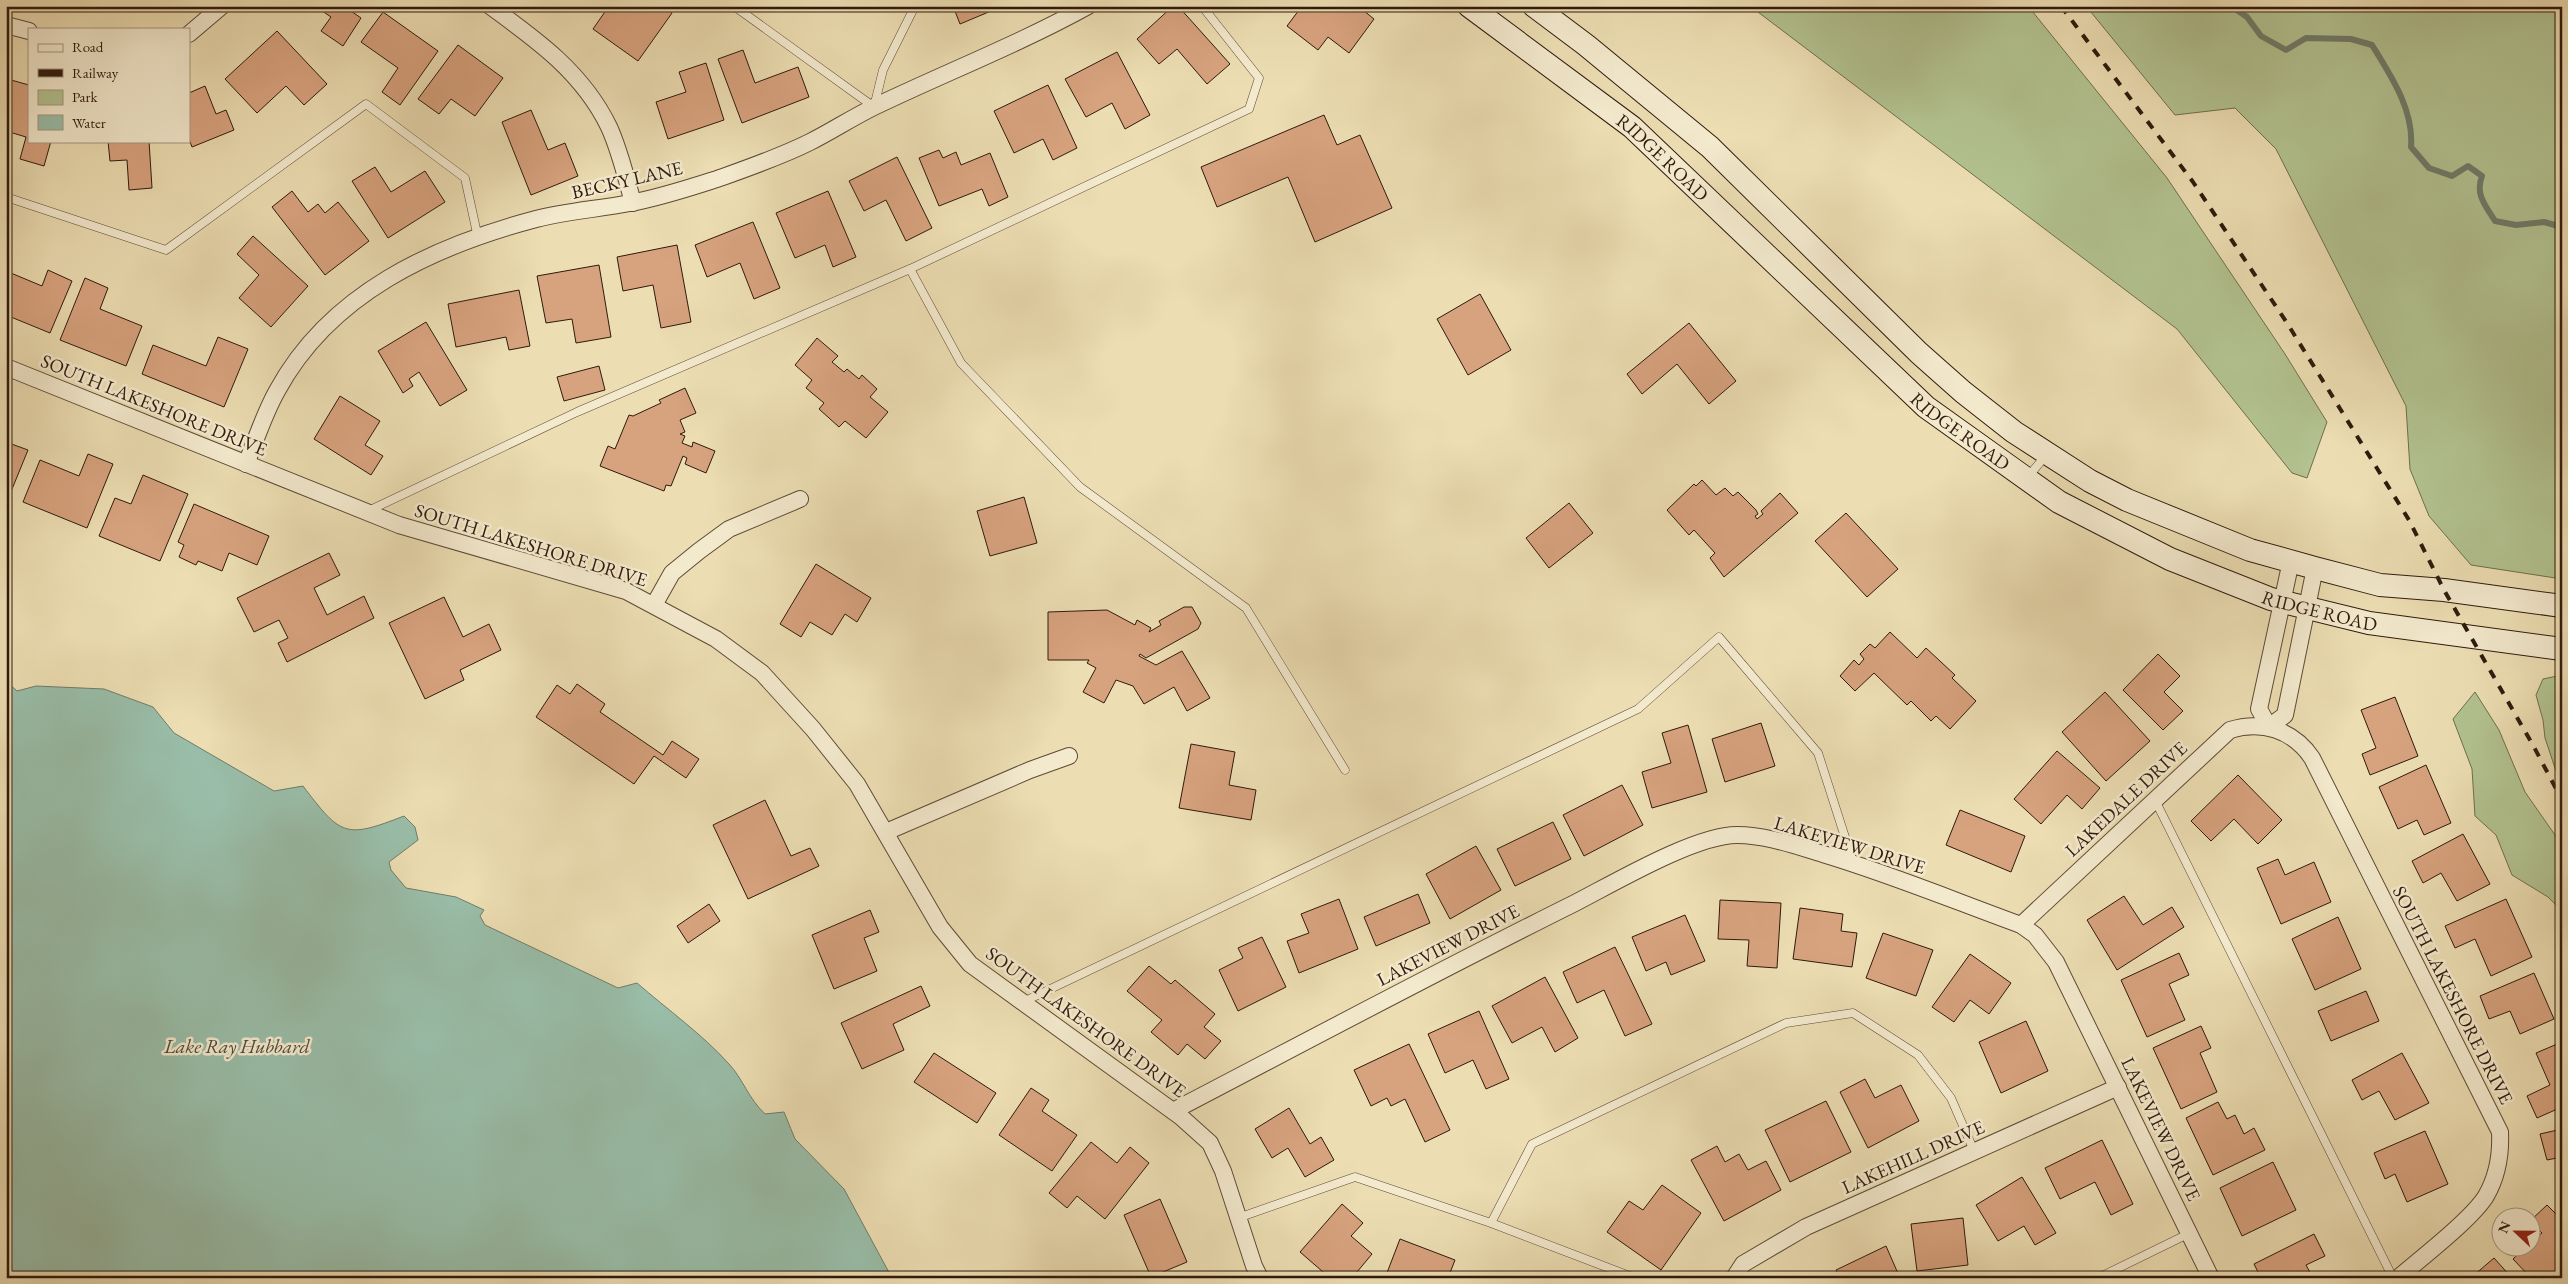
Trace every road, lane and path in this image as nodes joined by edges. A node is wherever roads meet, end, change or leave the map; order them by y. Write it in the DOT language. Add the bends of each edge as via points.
graph roads {
  1 [pos="222,6"];
  2 [pos="490,6"];
  3 [pos="734,6"];
  4 [pos="915,6"];
  5 [pos="1088,6"];
  6 [pos="1202,6"];
  7 [pos="1469,6"];
  8 [pos="1534,6"];
  9 [pos="6,25"];
  10 [pos="28,31"];
  11 [pos="190,33"];
  12 [pos="874,107"];
  13 [pos="1744,181"];
  14 [pos="6,197"];
  15 [pos="633,203"];
  16 [pos="1719,209"];
  17 [pos="478,238"];
  18 [pos="910,269"];
  19 [pos="6,367"];
  20 [pos="2048,454"];
  21 [pos="246,464"];
  22 [pos="2026,479"];
  23 [pos="800,499"];
  24 [pos="366,512"];
  25 [pos="2291,561"];
  26 [pos="2315,568"];
  27 [pos="2282,602"];
  28 [pos="654,605"];
  29 [pos="2562,606"];
  30 [pos="2306,608"];
  31 [pos="2562,649"];
  32 [pos="2269,727"];
  33 [pos="1069,756"];
  34 [pos="1345,770"];
  35 [pos="2155,800"];
  36 [pos="886,832"];
  37 [pos="1854,863"];
  38 [pos="2021,925"];
  39 [pos="1022,1003"];
  40 [pos="2118,1087"];
  41 [pos="1173,1111"];
  42 [pos="1974,1151"];
  43 [pos="1238,1218"];
  44 [pos="1490,1223"];
  45 [pos="2191,1232"];
  46 [pos="1260,1278"];
  47 [pos="1635,1278"];
  48 [pos="1734,1278"];
  49 [pos="2098,1278"];
  50 [pos="2211,1278"];
  51 [pos="2393,1278"];
  52 [pos="2398,1278"];
  1 -- 11 [label="street"];
  2 -- 15 [label="street" via="561,60 595,103 620,152"];
  3 -- 12 [label="lane"];
  4 -- 12 [label="lane" via="883,70"];
  5 -- 12 [label="street, BECKY LANE" via="1034,36"];
  6 -- 18 [label="lane" via="1259,78 1249,109"];
  7 -- 16 [label="main road, RIDGE ROAD" via="1632,127"];
  8 -- 13 [label="main road, RIDGE ROAD" via="1710,147"];
  9 -- 10 [label="street"];
  12 -- 15 [label="street, BECKY LANE" via="761,163"];
  13 -- 16 [label="main road"];
  13 -- 20 [label="main road, RIDGE ROAD" via="1919,353 2014,432"];
  14 -- 17 [label="lane" via="166,250 366,104 465,178"];
  15 -- 17 [label="street, BECKY LANE" via="538,219"];
  16 -- 22 [label="main road, RIDGE ROAD" via="1926,407"];
  17 -- 21 [label="street, BECKY LANE" via="438,251 395,273 360,296 328,324 293,364 276,392"];
  18 -- 24 [label="lane" via="577,412"];
  18 -- 34 [label="lane" via="961,364 1080,487 1246,608"];
  19 -- 21 [label="street, SOUTH LAKESHORE DRIVE"];
  20 -- 22 [label="lane"];
  20 -- 25 [label="main road, RIDGE ROAD" via="2127,500 2250,550"];
  21 -- 24 [label="street, SOUTH LAKESHORE DRIVE"];
  22 -- 27 [label="main road, RIDGE ROAD" via="2059,502 2170,559"];
  23 -- 28 [label="street" via="729,529 672,573"];
  24 -- 28 [label="street, SOUTH LAKESHORE DRIVE" via="399,525 626,591"];
  25 -- 26 [label="main road, RIDGE ROAD"];
  25 -- 27 [label="street"];
  26 -- 29 [label="main road, RIDGE ROAD" via="2380,585"];
  26 -- 30 [label="street"];
  27 -- 30 [label="main road, RIDGE ROAD"];
  27 -- 32 [label="street" via="2259,708"];
  28 -- 36 [label="street, SOUTH LAKESHORE DRIVE" via="716,638 762,673 814,729 857,784"];
  30 -- 31 [label="main road, RIDGE ROAD" via="2369,623"];
  30 -- 32 [label="street" via="2285,715"];
  32 -- 35 [label="street, LAKEDALE DRIVE" via="2248,725 2230,730"];
  32 -- 52 [label="street, SOUTH LAKESHORE DRIVE" via="2302,744 2312,758 2500,1132 2500,1154 2486,1195 2473,1211"];
  33 -- 36 [label="street"];
  35 -- 38 [label="street, LAKEDALE DRIVE"];
  35 -- 51 [label="lane"];
  36 -- 39 [label="street, SOUTH LAKESHORE DRIVE" via="940,927 970,964"];
  37 -- 38 [label="street, LAKEVIEW DRIVE"];
  37 -- 39 [label="lane" via="1818,753 1719,637 1638,709"];
  37 -- 41 [label="street, LAKEVIEW DRIVE" via="1750,836 1709,839 1639,870 1442,969"];
  38 -- 40 [label="street, LAKEVIEW DRIVE" via="2035,935 2056,962"];
  39 -- 41 [label="street, SOUTH LAKESHORE DRIVE"];
  40 -- 42 [label="street, LAKEHILL DRIVE"];
  40 -- 45 [label="street, LAKEVIEW DRIVE"];
  41 -- 43 [label="street, SOUTH LAKESHORE DRIVE" via="1210,1143"];
  42 -- 44 [label="lane" via="1950,1098 1918,1055 1853,1013 1786,1023 1532,1144"];
  42 -- 48 [label="street, LAKEHILL DRIVE" via="1806,1227 1743,1264"];
  43 -- 44 [label="lane" via="1355,1177"];
  43 -- 46 [label="street, SOUTH LAKESHORE DRIVE"];
  44 -- 47 [label="lane"];
  45 -- 49 [label="lane"];
  45 -- 50 [label="street, LAKEVIEW DRIVE"];
}
